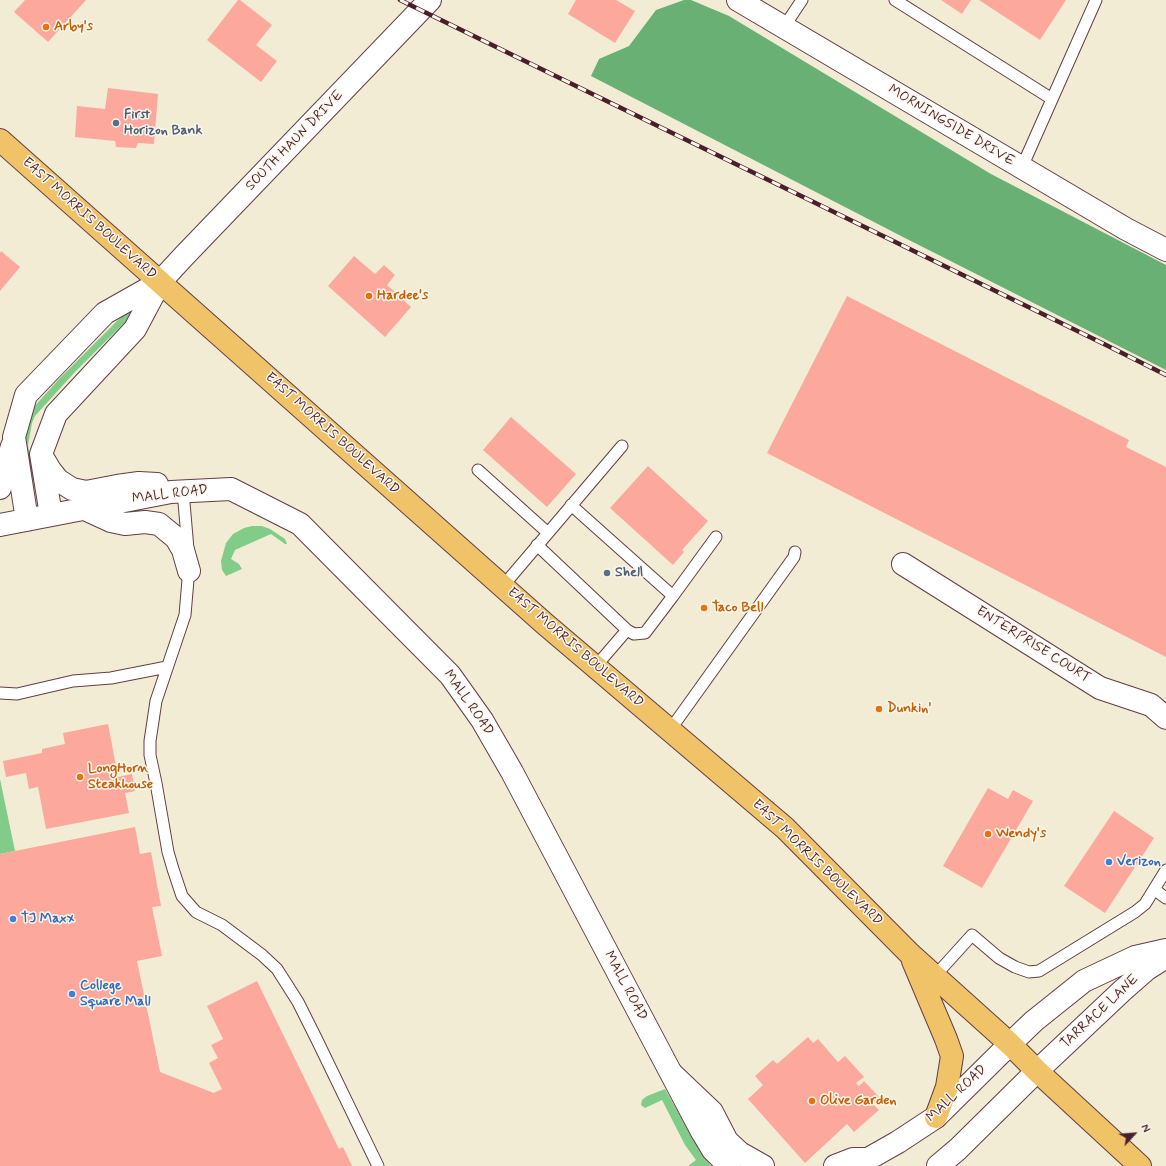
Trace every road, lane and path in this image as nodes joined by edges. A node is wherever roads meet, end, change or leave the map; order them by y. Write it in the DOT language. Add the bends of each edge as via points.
graph roads {
  1 [pos="430,0"];
  2 [pos="738,0"];
  3 [pos="802,0"];
  4 [pos="895,0"];
  5 [pos="1096,0"];
  6 [pos="784,27"];
  7 [pos="1052,99"];
  8 [pos="0,140"];
  9 [pos="1022,168"];
  10 [pos="1166,250"];
  11 [pos="160,282"];
  12 [pos="14,437"];
  13 [pos="622,446"];
  14 [pos="41,454"];
  15 [pos="478,470"];
  16 [pos="0,488"];
  17 [pos="183,490"];
  18 [pos="571,505"];
  19 [pos="85,508"];
  20 [pos="51,515"];
  21 [pos="26,520"];
  22 [pos="0,525"];
  23 [pos="548,533"];
  24 [pos="716,537"];
  25 [pos="537,545"];
  26 [pos="795,552"];
  27 [pos="903,564"];
  28 [pos="189,571"];
  29 [pos="503,586"];
  30 [pos="673,596"];
  31 [pos="627,630"];
  32 [pos="596,666"];
  33 [pos="167,667"];
  34 [pos="0,693"];
  35 [pos="1166,718"];
  36 [pos="670,730"];
  37 [pos="1166,870"];
  38 [pos="1155,890"];
  39 [pos="1166,898"];
  40 [pos="1166,950"];
  41 [pos="910,954"];
  42 [pos="1166,958"];
  43 [pos="934,977"];
  44 [pos="1010,1044"];
  45 [pos="1037,1071"];
  46 [pos="672,1074"];
  47 [pos="936,1117"];
  48 [pos="864,1162"];
  49 [pos="378,1166"];
  50 [pos="729,1166"];
  51 [pos="763,1166"];
  52 [pos="835,1166"];
  53 [pos="938,1166"];
  54 [pos="1140,1166"];
  1 -- 11 [label="street, SOUTH HAUN DRIVE"];
  2 -- 6 [label="street, MORNINGSIDE DRIVE"];
  3 -- 6 [label="lane"];
  4 -- 7 [label="lane"];
  5 -- 7 [label="lane"];
  6 -- 9 [label="street, MORNINGSIDE DRIVE"];
  7 -- 9 [label="lane"];
  8 -- 11 [label="main road, EAST MORRIS BOULEVARD"];
  9 -- 10 [label="street, MORNINGSIDE DRIVE"];
  11 -- 12 [label="street, SOUTH HAUN DRIVE" via="105,313 26,395"];
  11 -- 14 [label="street, SOUTH HAUN DRIVE" via="135,329 56,414"];
  11 -- 29 [label="main road, EAST MORRIS BOULEVARD"];
  12 -- 16 [label="street"];
  12 -- 21 [label="street, SOUTH HAUN DRIVE"];
  13 -- 18 [label="lane"];
  14 -- 17 [label="street" via="58,480 72,489 86,492 139,483 155,483"];
  14 -- 20 [label="street, SOUTH HAUN DRIVE"];
  15 -- 23 [label="lane"];
  17 -- 19 [label="street, MALL ROAD"];
  17 -- 28 [label="lane"];
  17 -- 46 [label="street, MALL ROAD" via="231,489 300,524 450,674 482,720 512,772"];
  18 -- 23 [label="lane"];
  18 -- 30 [label="lane"];
  19 -- 20 [label="street, MALL ROAD"];
  19 -- 28 [label="street" via="111,521 125,524 159,524 176,538 183,550"];
  20 -- 21 [label="street, MALL ROAD"];
  21 -- 22 [label="street, MALL ROAD"];
  23 -- 25 [label="lane"];
  24 -- 30 [label="lane"];
  25 -- 29 [label="lane"];
  25 -- 31 [label="lane"];
  26 -- 36 [label="lane" via="794,557"];
  27 -- 35 [label="street, ENTERPRISE COURT" via="1100,688 1151,705"];
  28 -- 33 [label="lane" via="185,615"];
  29 -- 32 [label="main road, EAST MORRIS BOULEVARD"];
  30 -- 31 [label="lane" via="645,633 634,634"];
  31 -- 32 [label="lane"];
  32 -- 36 [label="main road, EAST MORRIS BOULEVARD"];
  33 -- 34 [label="lane" via="111,678 73,681 17,694"];
  33 -- 49 [label="lane" via="156,701 150,755 168,852 182,896 196,912 222,925 277,969 298,1002"];
  36 -- 41 [label="main road, EAST MORRIS BOULEVARD" via="785,828"];
  37 -- 38 [label="lane"];
  38 -- 39 [label="lane"];
  38 -- 43 [label="lane" via="1145,904 1135,912 1039,971 1029,972 1015,967 999,958 972,935"];
  40 -- 44 [label="street, MALL ROAD" via="1135,957 1084,981"];
  41 -- 43 [label="main road, EAST MORRIS BOULEVARD"];
  41 -- 47 [label="main road" via="952,1056 947,1087"];
  42 -- 45 [label="street, TARRACE LANE" via="1147,969 1123,990"];
  43 -- 44 [label="main road, EAST MORRIS BOULEVARD"];
  44 -- 45 [label="main road, EAST MORRIS BOULEVARD"];
  44 -- 47 [label="street, MALL ROAD"];
  45 -- 53 [label="street" via="964,1144"];
  45 -- 54 [label="main road, EAST MORRIS BOULEVARD"];
  46 -- 50 [label="street, MALL ROAD" via="713,1150"];
  46 -- 51 [label="street" via="712,1112 727,1141 740,1153"];
  47 -- 48 [label="street, MALL ROAD"];
  48 -- 52 [label="street" via="853,1159"];
}
